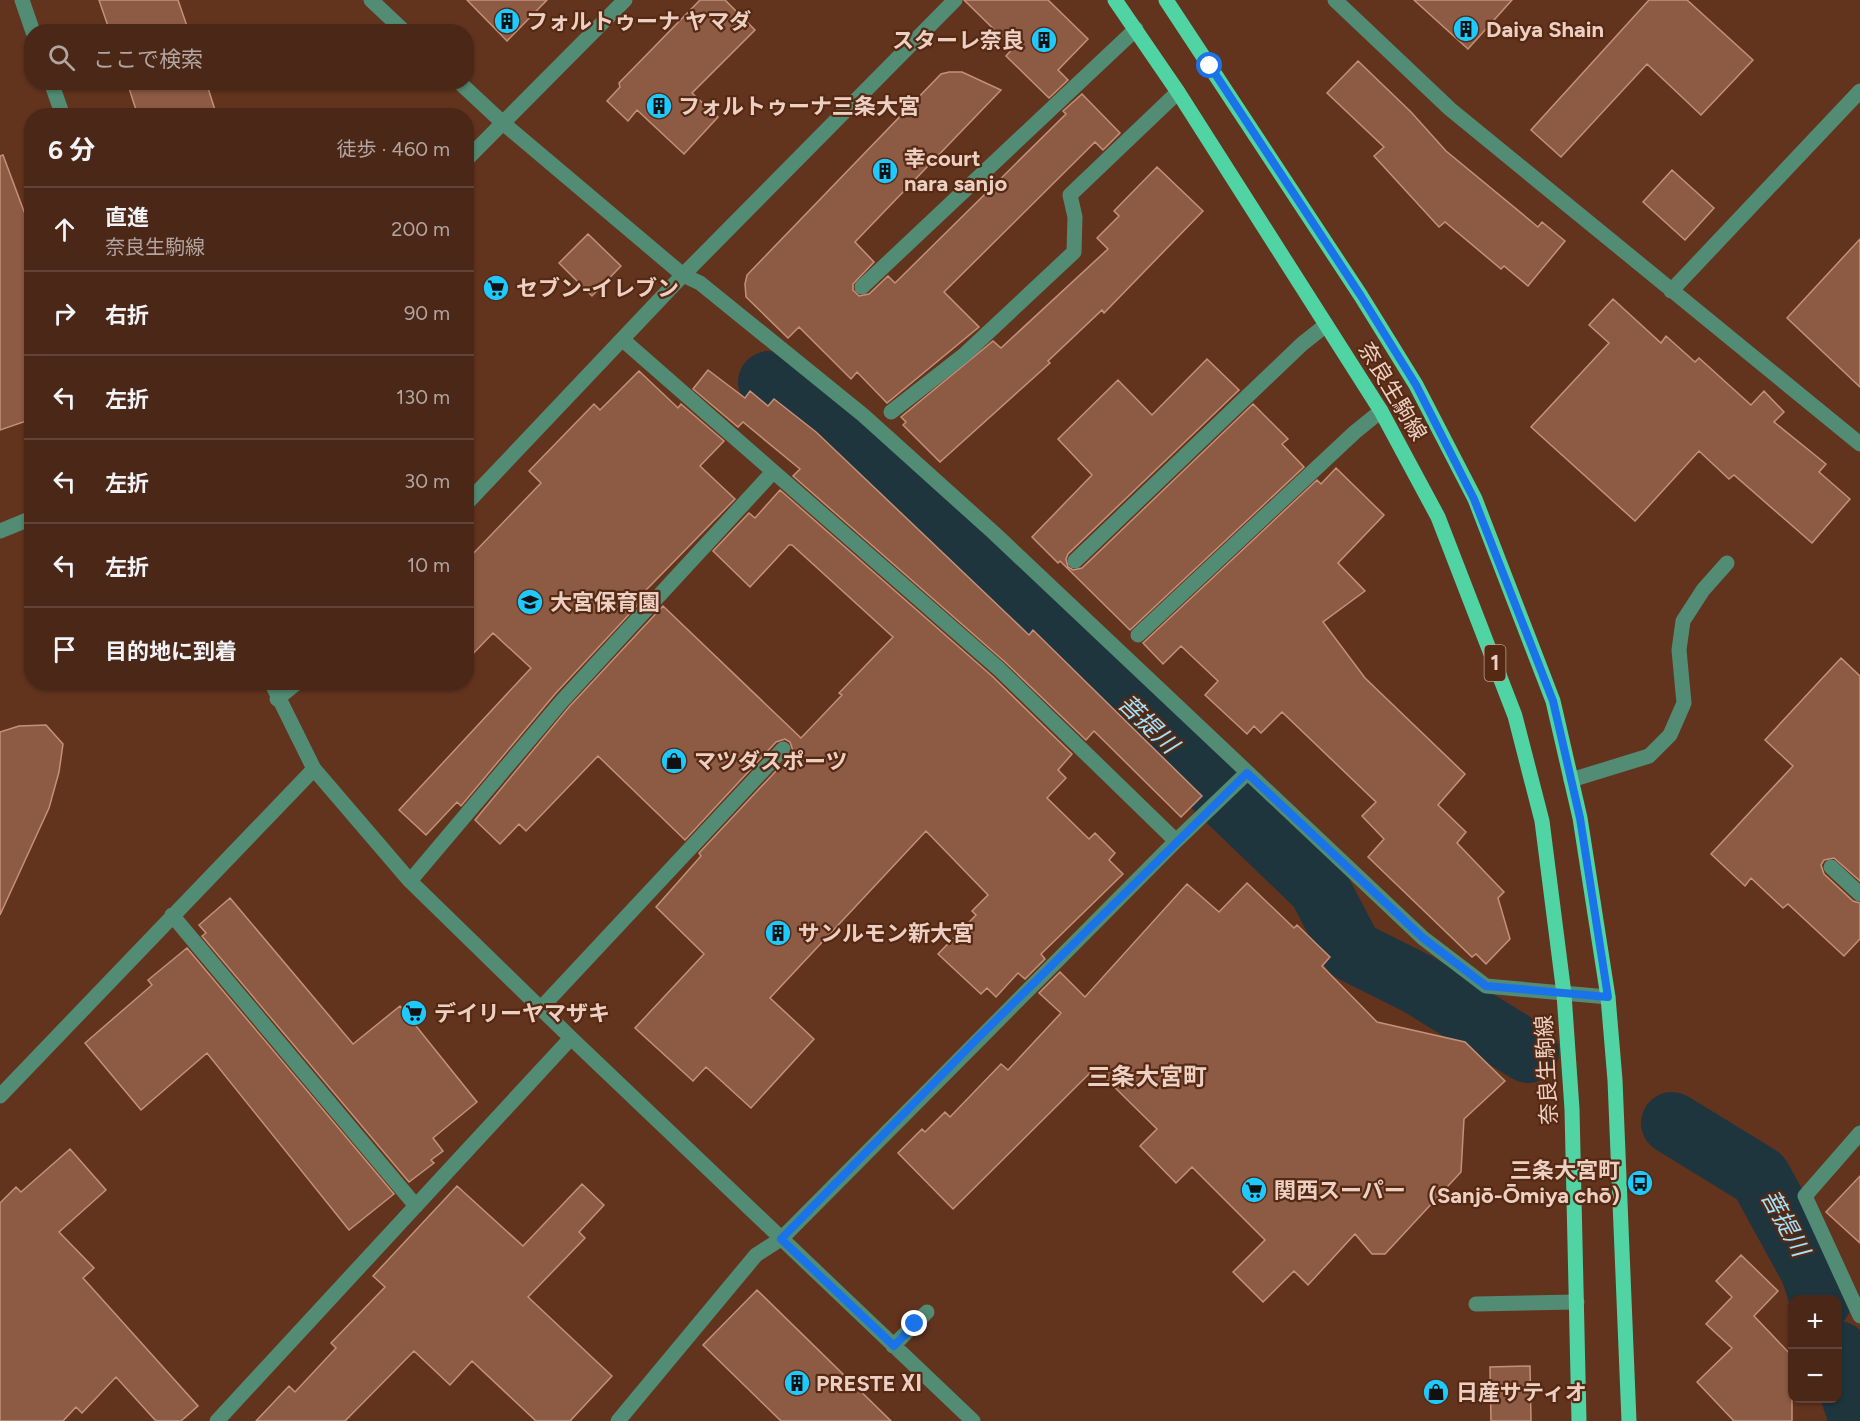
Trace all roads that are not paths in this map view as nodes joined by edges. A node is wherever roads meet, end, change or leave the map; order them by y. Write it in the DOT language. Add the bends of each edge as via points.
graph roads {
  1 [pos="22,0"];
  2 [pos="371,0"];
  3 [pos="625,0"];
  4 [pos="956,0"];
  5 [pos="1115,0"];
  6 [pos="1166,0"];
  7 [pos="1335,0"];
  8 [pos="30,24"];
  9 [pos="396,24"];
  10 [pos="1136,29"];
  11 [pos="54,90"];
  12 [pos="468,90"];
  13 [pos="1860,91"];
  14 [pos="1178,92"];
  15 [pos="60,108"];
  16 [pos="503,123"];
  17 [pos="474,151"];
  18 [pos="683,275"];
  19 [pos="862,287"];
  20 [pos="1671,291"];
  21 [pos="1326,325"];
  22 [pos="623,340"];
  23 [pos="1381,411"];
  24 [pos="891,412"];
  25 [pos="1860,444"];
  26 [pos="772,473"];
  27 [pos="474,496"];
  28 [pos="24,521"];
  29 [pos="0,531"];
  30 [pos="1075,561"];
  31 [pos="1727,563"];
  32 [pos="1138,634"];
  33 [pos="273,690"];
  34 [pos="288,690"];
  35 [pos="277,699"];
  36 [pos="783,749"];
  37 [pos="314,769"];
  38 [pos="1247,773"];
  39 [pos="1571,780"];
  40 [pos="1176,841"];
  41 [pos="1831,867"];
  42 [pos="410,880"];
  43 [pos="1860,894"];
  44 [pos="172,915"];
  45 [pos="1564,994"];
  46 [pos="1608,997"];
  47 [pos="541,1008"];
  48 [pos="571,1038"];
  49 [pos="0,1096"];
  50 [pos="1860,1133"];
  51 [pos="416,1206"];
  52 [pos="781,1239"];
  53 [pos="1576,1302"];
  54 [pos="1476,1304"];
  55 [pos="927,1312"];
  56 [pos="1860,1316"];
  57 [pos="894,1346"];
  58 [pos="217,1421"];
  59 [pos="618,1421"];
  60 [pos="973,1421"];
  61 [pos="1579,1421"];
  62 [pos="1629,1421"];
  1 -- 8 [label="street"];
  2 -- 9 [label="street"];
  3 -- 16 [label="street"];
  4 -- 18 [label="street"];
  5 -- 10 [label="main road, 奈良生駒線 / 1"];
  6 -- 39 [label="main road, 奈良生駒線 / 1" via="1361,296 1421,395 1479,509 1553,701"];
  7 -- 20 [label="street" via="1450,109"];
  10 -- 14 [label="main road, 奈良生駒線 / 1"];
  10 -- 19 [label="street"];
  11 -- 15 [label="street"];
  12 -- 16 [label="street"];
  13 -- 20 [label="street"];
  14 -- 21 [label="main road, 奈良生駒線 / 1"];
  14 -- 24 [label="street" via="1070,195 1076,217 1074,252 963,355"];
  16 -- 17 [label="street"];
  16 -- 18 [label="street"];
  18 -- 22 [label="street"];
  18 -- 38 [label="street" via="700,283 863,415 994,532"];
  20 -- 25 [label="street"];
  21 -- 23 [label="main road, 奈良生駒線 / 1"];
  21 -- 30 [label="street"];
  22 -- 26 [label="street"];
  22 -- 27 [label="street"];
  23 -- 32 [label="street"];
  23 -- 45 [label="main road, 奈良生駒線 / 1" via="1438,517 1515,716 1542,821"];
  26 -- 40 [label="street" via="999,669"];
  26 -- 42 [label="street" via="562,701"];
  28 -- 29 [label="street"];
  31 -- 39 [label="street" via="1683,621 1679,650 1684,703 1670,735 1649,756"];
  33 -- 35 [label="street"];
  34 -- 35 [label="street"];
  35 -- 37 [label="street"];
  36 -- 47 [label="street"];
  37 -- 42 [label="street"];
  37 -- 44 [label="street"];
  38 -- 40 [label="street"];
  38 -- 45 [label="street" via="1423,938 1486,986"];
  39 -- 46 [label="main road, 奈良生駒線 / 1"];
  40 -- 52 [label="street"];
  41 -- 43 [label="street"];
  42 -- 47 [label="street"];
  44 -- 49 [label="street"];
  44 -- 51 [label="street"];
  45 -- 46 [label="street"];
  45 -- 53 [label="main road, 奈良生駒線 / 1" via="1572,1110"];
  46 -- 62 [label="main road, 奈良生駒線 / 1"];
  47 -- 48 [label="street"];
  48 -- 51 [label="street"];
  48 -- 52 [label="street"];
  50 -- 56 [label="street" via="1805,1196"];
  51 -- 58 [label="street"];
  52 -- 57 [label="street"];
  52 -- 59 [label="street" via="756,1255"];
  53 -- 54 [label="street"];
  53 -- 61 [label="main road, 奈良生駒線 / 1"];
  55 -- 57 [label="street"];
  57 -- 60 [label="street"];
}
